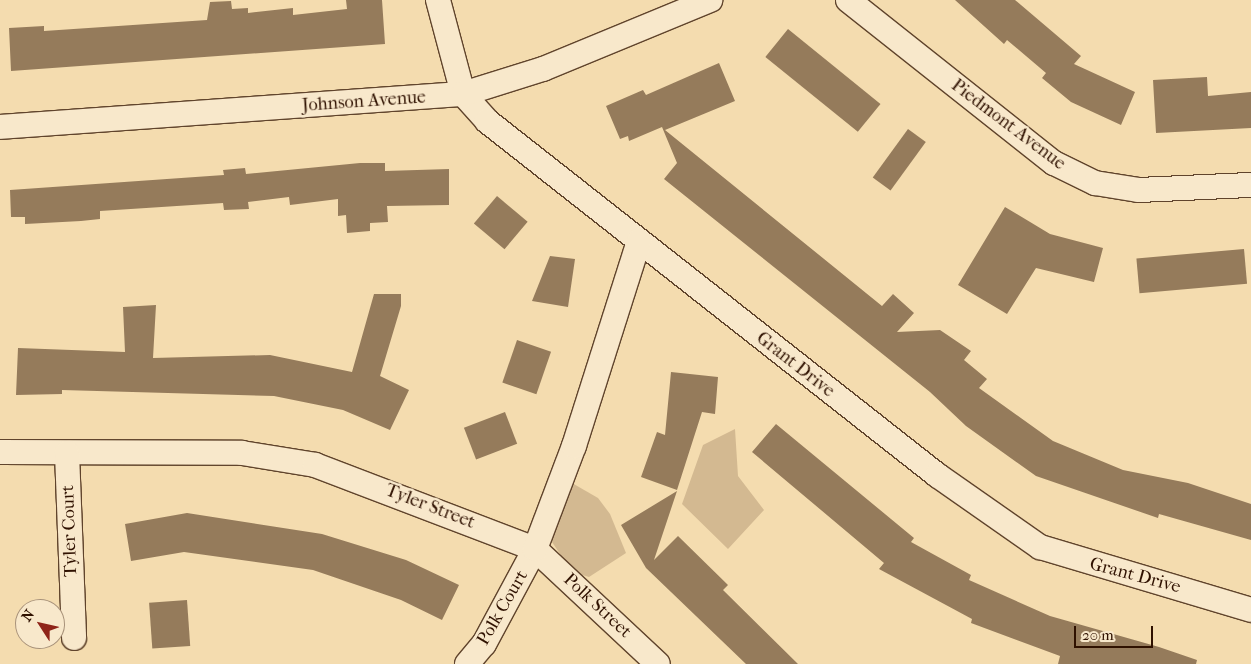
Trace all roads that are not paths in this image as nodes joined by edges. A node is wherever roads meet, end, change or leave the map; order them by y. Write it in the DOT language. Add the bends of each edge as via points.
graph roads {
  1 [pos="438,0"];
  2 [pos="710,0"];
  3 [pos="848,0"];
  4 [pos="463,94"];
  5 [pos="0,128"];
  6 [pos="1251,185"];
  7 [pos="639,242"];
  8 [pos="0,452"];
  9 [pos="67,453"];
  10 [pos="535,549"];
  11 [pos="1251,610"];
  12 [pos="74,638"];
  13 [pos="467,664"];
  14 [pos="658,664"];
  1 -- 4 [label="street, Grant Drive"];
  2 -- 4 [label="street, Johnson Avenue" via="543,69"];
  3 -- 6 [label="street, Piedmont Avenue" via="1054,163 1096,184 1147,190"];
  4 -- 5 [label="street, Johnson Avenue"];
  4 -- 7 [label="street, Grant Drive" via="487,121"];
  7 -- 10 [label="street" via="574,446"];
  7 -- 11 [label="street, Grant Drive" via="1017,534 1068,558"];
  8 -- 9 [label="street, Tyler Street"];
  9 -- 10 [label="street, Tyler Street" via="280,456 378,488"];
  9 -- 12 [label="street, Tyler Court"];
  10 -- 13 [label="street, Polk Court" via="484,644"];
  10 -- 14 [label="street, Polk Street"];
}
